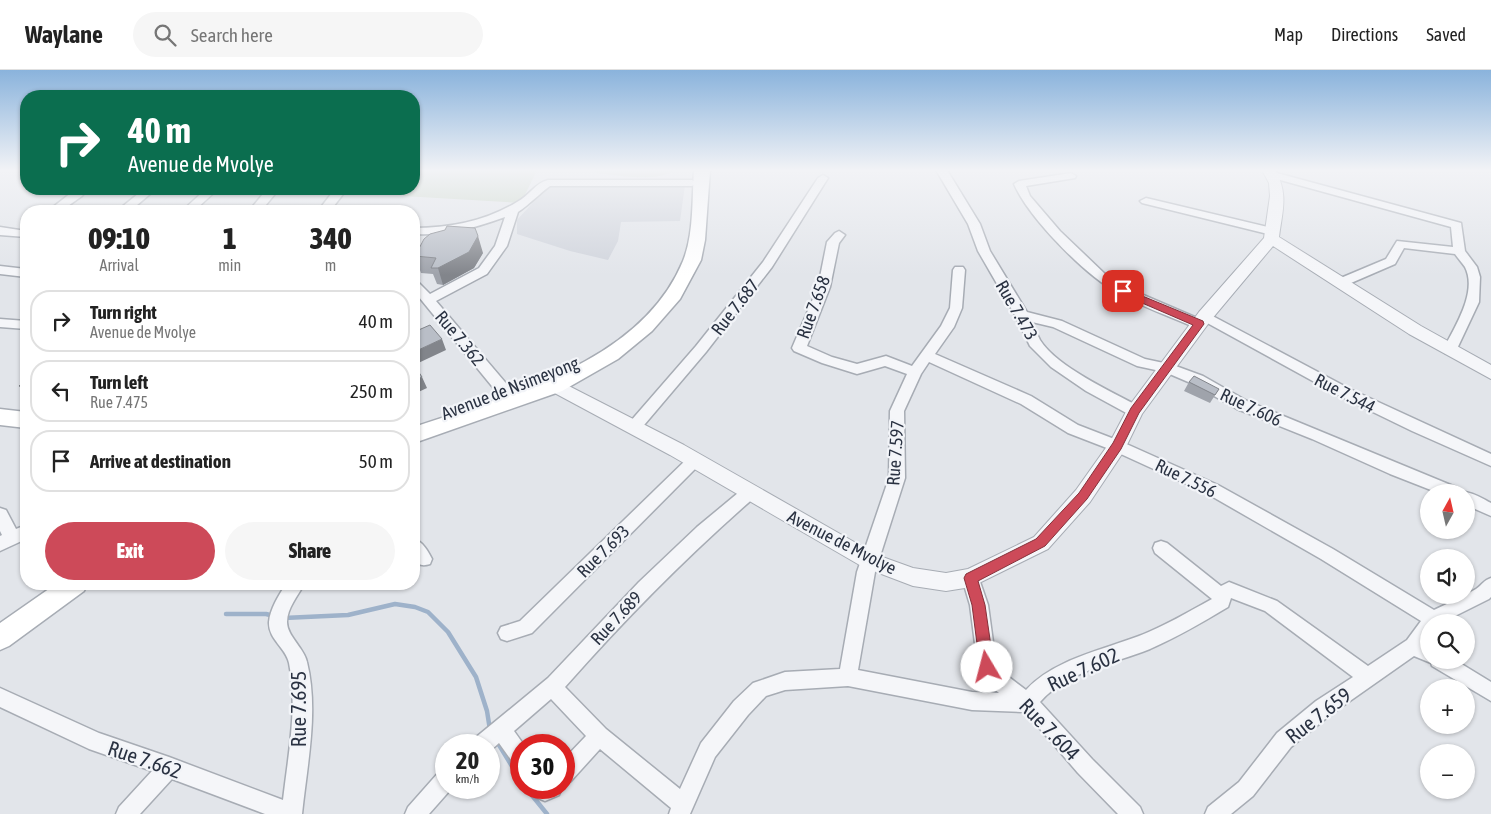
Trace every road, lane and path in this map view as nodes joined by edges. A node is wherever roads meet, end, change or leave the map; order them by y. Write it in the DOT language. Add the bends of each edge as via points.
graph roads {
  1 [pos="522,205"];
  2 [pos="696,205"];
  3 [pos="806,205"];
  4 [pos="963,205"];
  5 [pos="1032,205"];
  6 [pos="1160,205"];
  7 [pos="1275,205"];
  8 [pos="1386,205"];
  9 [pos="513,210"];
  10 [pos="0,231"];
  11 [pos="420,231"];
  12 [pos="20,233"];
  13 [pos="839,234"];
  14 [pos="1271,235"];
  15 [pos="1459,251"];
  16 [pos="0,270"];
  17 [pos="959,270"];
  18 [pos="20,272"];
  19 [pos="1340,283"];
  20 [pos="420,291"];
  21 [pos="428,300"];
  22 [pos="1022,315"];
  23 [pos="1202,320"];
  24 [pos="0,322"];
  25 [pos="20,324"];
  26 [pos="1450,350"];
  27 [pos="928,356"];
  28 [pos="1168,368"];
  29 [pos="916,372"];
  30 [pos="1491,374"];
  31 [pos="550,382"];
  32 [pos="505,392"];
  33 [pos="0,407"];
  34 [pos="20,409"];
  35 [pos="1135,411"];
  36 [pos="0,417"];
  37 [pos="20,419"];
  38 [pos="420,422"];
  39 [pos="634,427"];
  40 [pos="420,433"];
  41 [pos="1117,446"];
  42 [pos="695,460"];
  43 [pos="1491,460"];
  44 [pos="1431,484"];
  45 [pos="750,492"];
  46 [pos="1475,502"];
  47 [pos="1491,510"];
  48 [pos="0,514"];
  49 [pos="13,538"];
  50 [pos="1160,548"];
  51 [pos="870,561"];
  52 [pos="971,578"];
  53 [pos="1491,585"];
  54 [pos="49,590"];
  55 [pos="67,590"];
  56 [pos="293,590"];
  57 [pos="1221,596"];
  58 [pos="1446,614"];
  59 [pos="1420,615"];
  60 [pos="0,624"];
  61 [pos="507,633"];
  62 [pos="0,638"];
  63 [pos="1420,651"];
  64 [pos="1454,669"];
  65 [pos="848,677"];
  66 [pos="1368,677"];
  67 [pos="555,684"];
  68 [pos="1491,692"];
  69 [pos="0,697"];
  70 [pos="1027,703"];
  71 [pos="501,729"];
  72 [pos="495,734"];
  73 [pos="598,736"];
  74 [pos="510,742"];
  75 [pos="575,762"];
  76 [pos="169,767"];
  77 [pos="435,791"];
  78 [pos="681,810"];
  79 [pos="286,813"];
  80 [pos="126,814"];
  81 [pos="415,814"];
  82 [pos="1133,814"];
  83 [pos="1216,814"];
  1 -- 9 [label="street"];
  2 -- 31 [label="main road, Avenue de Nsimeyong" via="698,240 687,272 674,295 632,339 611,354"];
  3 -- 39 [label="street, Rue 7.687" via="768,264"];
  4 -- 22 [label="street, Rue 7.473" via="984,251"];
  5 -- 23 [label="street, Rue 7.544" via="1056,234 1101,277 1123,291"];
  6 -- 14 [label="street"];
  7 -- 14 [label="street"];
  8 -- 15 [label="street" via="1457,226"];
  9 -- 11 [label="street" via="458,229"];
  9 -- 21 [label="street" via="501,246 483,271"];
  10 -- 12 [label="street"];
  13 -- 29 [label="street, Rue 7.658" via="833,242 824,287 798,348 857,369 886,361"];
  14 -- 19 [label="street"];
  14 -- 23 [label="street, Avenue de Mvolye"];
  15 -- 19 [label="street" via="1401,244 1391,261"];
  15 -- 26 [label="street" via="1474,277 1473,302"];
  16 -- 18 [label="street"];
  17 -- 27 [label="street, Rue 7.597" via="956,308"];
  19 -- 26 [label="street"];
  20 -- 21 [label="street, Rue 7.362"];
  21 -- 32 [label="street, Rue 7.362"];
  22 -- 28 [label="street, Rue 7.606" via="1057,324 1142,363"];
  22 -- 35 [label="street, Rue 7.473" via="1035,343 1056,364"];
  23 -- 28 [label="street, Avenue de Mvolye"];
  23 -- 43 [label="street, Rue 7.544" via="1376,409"];
  24 -- 25 [label="street"];
  26 -- 30 [label="street"];
  27 -- 29 [label="street, Rue 7.597"];
  27 -- 41 [label="street, Rue 7.556" via="1026,400 1074,429"];
  28 -- 35 [label="street, Avenue de Mvolye"];
  28 -- 44 [label="street, Rue 7.606" via="1198,380 1242,405"];
  29 -- 51 [label="street, Rue 7.597" via="897,411 896,478"];
  31 -- 32 [label="main road, Avenue de Nsimeyong"];
  31 -- 39 [label="street, Avenue de Mvolye"];
  31 -- 40 [label="main road, Avenue de Nsimeyong"];
  32 -- 38 [label="main road, Avenue de Nsimeyong"];
  33 -- 34 [label="main road"];
  35 -- 41 [label="street, Avenue de Mvolye"];
  36 -- 37 [label="main road"];
  39 -- 42 [label="street, Avenue de Mvolye"];
  41 -- 52 [label="street, Avenue de Mvolye" via="1083,496 1041,542"];
  41 -- 59 [label="street, Rue 7.556" via="1212,489 1320,551"];
  42 -- 45 [label="street, Avenue de Mvolye"];
  42 -- 61 [label="street, Rue 7.693" via="526,627"];
  45 -- 51 [label="street, Avenue de Mvolye"];
  45 -- 67 [label="street, Rue 7.689" via="644,587"];
  46 -- 47 [label="street"];
  48 -- 49 [label="street"];
  50 -- 57 [label="street"];
  51 -- 52 [label="street, Avenue de Mvolye" via="913,577 946,582"];
  51 -- 65 [label="street, Rue 7.597"];
  52 -- 70 [label="street, Rue 7.604" via="979,605 987,667 994,677"];
  53 -- 58 [label="street, Rue 7.659" via="1483,594"];
  54 -- 60 [label="main road"];
  55 -- 62 [label="main road"];
  56 -- 79 [label="street, Rue 7.695" via="278,622 298,660 302,726"];
  57 -- 66 [label="street" via="1229,590 1271,606"];
  57 -- 70 [label="street, Rue 7.602" via="1222,602 1184,624 1143,643 1104,655 1044,684"];
  63 -- 66 [label="street, Rue 7.659"];
  64 -- 68 [label="street"];
  65 -- 70 [label="street" via="972,700"];
  65 -- 78 [label="street" via="785,681 760,689 708,750"];
  66 -- 83 [label="street, Rue 7.659" via="1284,740 1246,789"];
  67 -- 71 [label="street, Rue 7.689"];
  67 -- 73 [label="street" via="556,691"];
  69 -- 76 [label="street, Rue 7.662" via="96,742"];
  70 -- 82 [label="street, Rue 7.604"];
  71 -- 72 [label="street, Rue 7.689"];
  71 -- 74 [label="street"];
  73 -- 75 [label="street"];
  73 -- 78 [label="street"];
  76 -- 79 [label="street, Rue 7.662"];
  76 -- 80 [label="street"];
  77 -- 81 [label="street"];
}
